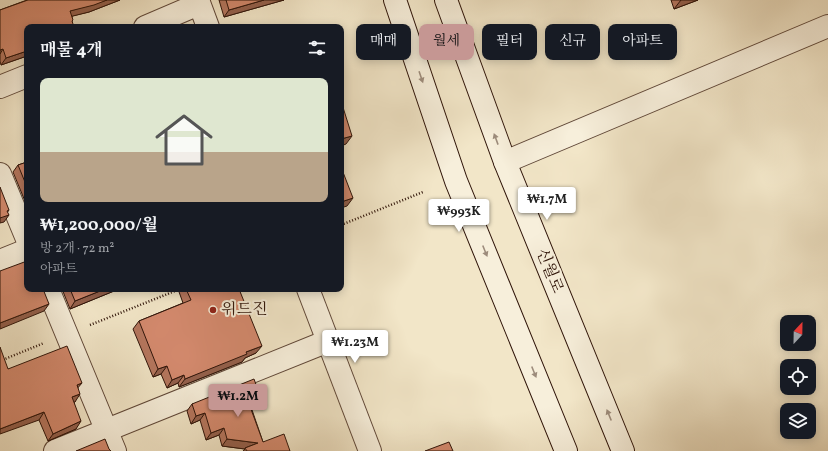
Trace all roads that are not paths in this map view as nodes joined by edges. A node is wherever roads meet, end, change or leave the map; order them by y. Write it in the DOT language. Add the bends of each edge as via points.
graph roads {
  1 [pos="395,0"];
  2 [pos="446,0"];
  3 [pos="199,2"];
  4 [pos="151,24"];
  5 [pos="207,24"];
  6 [pos="828,26"];
  7 [pos="24,77"];
  8 [pos="0,87"];
  9 [pos="505,162"];
  10 [pos="0,174"];
  11 [pos="24,232"];
  12 [pos="24,251"];
  13 [pos="0,261"];
  14 [pos="49,292"];
  15 [pos="309,292"];
  16 [pos="328,342"];
  17 [pos="106,430"];
  18 [pos="55,451"];
  19 [pos="115,451"];
  20 [pos="370,451"];
  21 [pos="566,451"];
  22 [pos="624,451"];
  1 -- 21 [label="street, one-way" via="456,181"];
  9 -- 2 [label="street, 신월로, one-way"];
  3 -- 4 [label="street"];
  3 -- 5 [label="street"];
  6 -- 9 [label="street"];
  7 -- 8 [label="street"];
  22 -- 9 [label="street, 신월로, one-way"];
  10 -- 11 [label="street"];
  12 -- 13 [label="street"];
  14 -- 17 [label="street"];
  15 -- 16 [label="street"];
  16 -- 17 [label="street"];
  16 -- 20 [label="street"];
  17 -- 18 [label="street"];
  17 -- 19 [label="street"];
}
